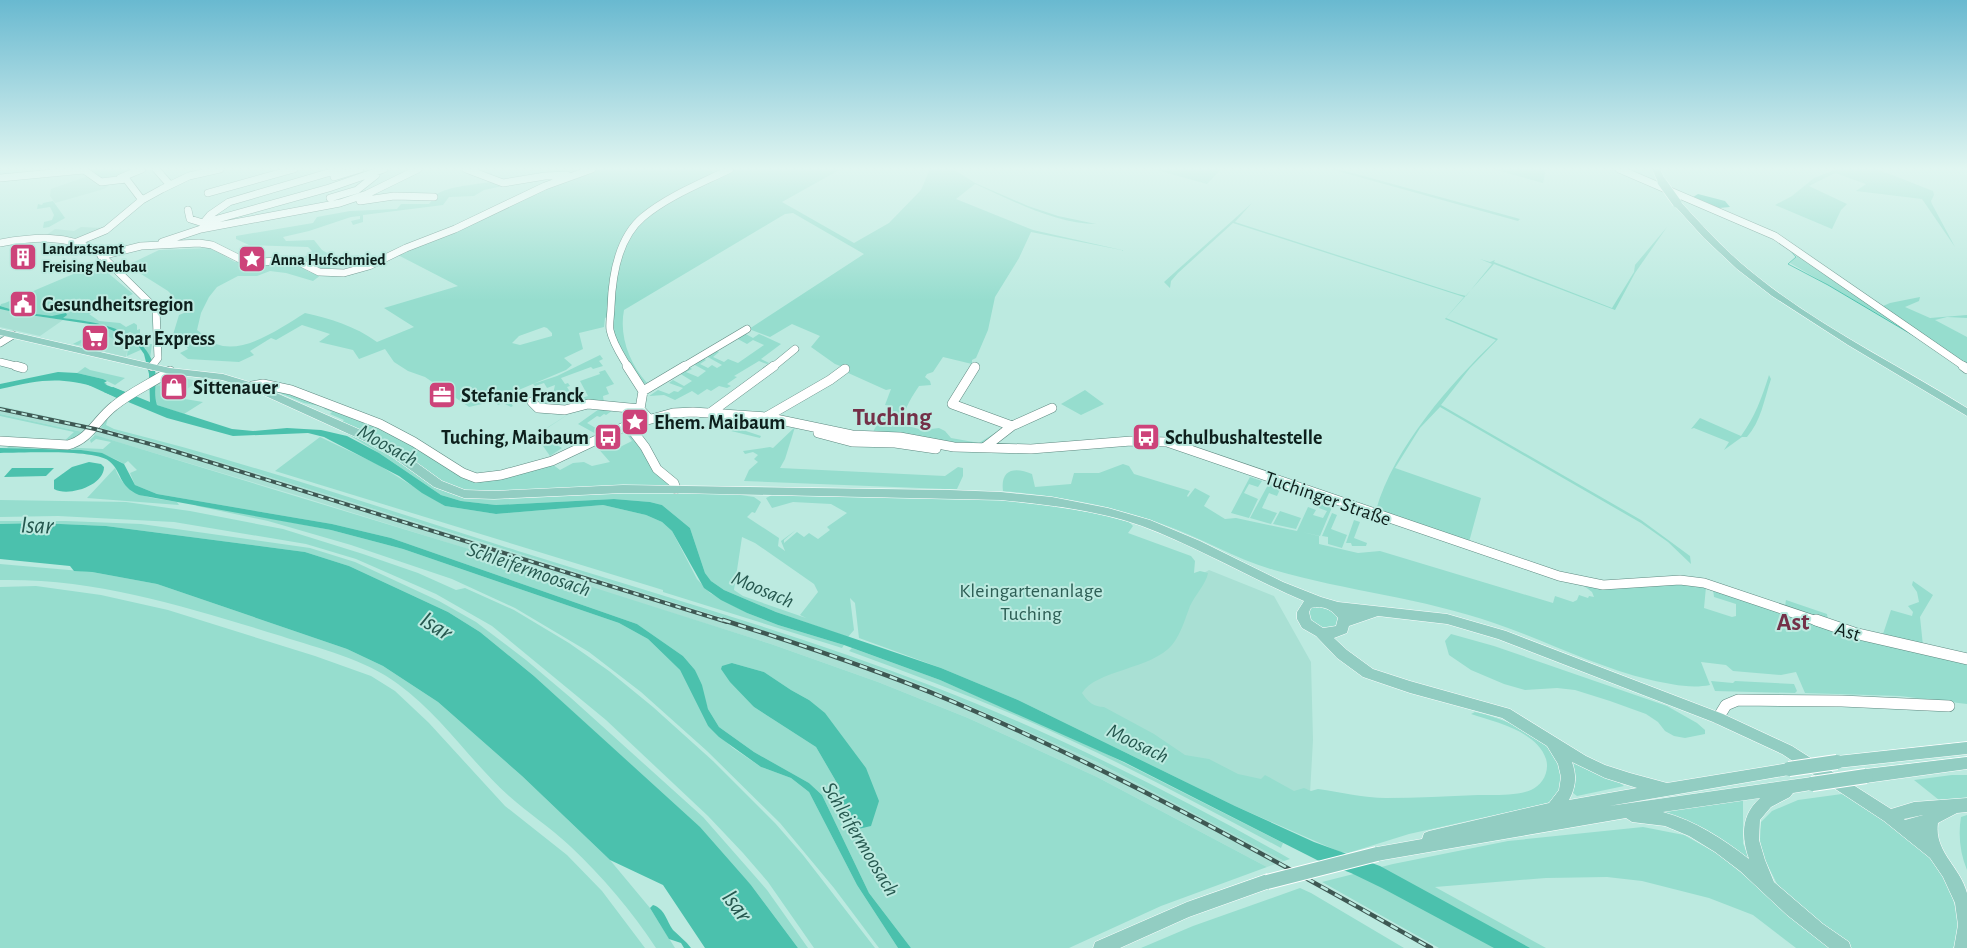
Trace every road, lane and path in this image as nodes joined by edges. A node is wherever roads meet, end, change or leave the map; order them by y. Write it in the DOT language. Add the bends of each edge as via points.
graph roads {
  1 [pos="126,213"];
  2 [pos="189,213"];
  3 [pos="215,213"];
  4 [pos="245,213"];
  5 [pos="270,213"];
  6 [pos="488,213"];
  7 [pos="648,213"];
  8 [pos="1686,213"];
  9 [pos="1722,213"];
  10 [pos="202,226"];
  11 [pos="77,242"];
  12 [pos="0,243"];
  13 [pos="158,244"];
  14 [pos="102,256"];
  15 [pos="747,329"];
  16 [pos="0,332"];
  17 [pos="13,335"];
  18 [pos="0,343"];
  19 [pos="795,349"];
  20 [pos="0,362"];
  21 [pos="156,367"];
  22 [pos="975,367"];
  23 [pos="23,368"];
  24 [pos="845,369"];
  25 [pos="1967,369"];
  26 [pos="252,386"];
  27 [pos="643,391"];
  28 [pos="532,402"];
  29 [pos="1052,408"];
  30 [pos="641,410"];
  31 [pos="710,413"];
  32 [pos="1967,413"];
  33 [pos="766,417"];
  34 [pos="648,420"];
  35 [pos="628,426"];
  36 [pos="1012,426"];
  37 [pos="818,433"];
  38 [pos="0,441"];
  39 [pos="948,446"];
  40 [pos="985,447"];
  41 [pos="676,489"];
  42 [pos="474,495"];
  43 [pos="1704,583"];
  44 [pos="1278,585"];
  45 [pos="1320,602"];
  46 [pos="1336,607"];
  47 [pos="1304,608"];
  48 [pos="1384,612"];
  49 [pos="1341,627"];
  50 [pos="1320,632"];
  51 [pos="1348,659"];
  52 [pos="1967,659"];
  53 [pos="1949,706"];
  54 [pos="1718,718"];
  55 [pos="1548,738"];
  56 [pos="1967,748"];
  57 [pos="1967,763"];
  58 [pos="1794,787"];
  59 [pos="1671,788"];
  60 [pos="1962,806"];
  61 [pos="1554,809"];
  62 [pos="1605,814"];
  63 [pos="1890,816"];
  64 [pos="1931,820"];
  65 [pos="1904,828"];
  66 [pos="1934,853"];
  67 [pos="1377,854"];
  68 [pos="1772,889"];
  69 [pos="1101,948"];
  70 [pos="1843,948"];
  71 [pos="1962,948"];
  1 -- 11 [label="street" via="106,230"];
  2 -- 10 [label="street" via="190,219"];
  3 -- 10 [label="street"];
  4 -- 10 [label="street"];
  5 -- 10 [label="street"];
  6 -- 13 [label="street" via="374,264 339,274 316,271 295,260 242,260 206,244"];
  7 -- 27 [label="street" via="635,226 620,252 612,278 610,329 615,346"];
  8 -- 32 [label="main road, bridge" via="1755,278"];
  9 -- 25 [label="street" via="1778,238"];
  10 -- 13 [label="street"];
  11 -- 12 [label="street" via="34,239"];
  11 -- 14 [label="street"];
  13 -- 14 [label="street"];
  14 -- 21 [label="street" via="156,309"];
  15 -- 27 [label="street"];
  16 -- 17 [label="main road"];
  17 -- 18 [label="street"];
  17 -- 21 [label="main road"];
  19 -- 31 [label="street"];
  20 -- 23 [label="street"];
  21 -- 26 [label="main road"];
  21 -- 38 [label="street" via="156,380 113,406 90,434 78,443"];
  22 -- 36 [label="street" via="952,404"];
  24 -- 33 [label="street"];
  26 -- 35 [label="street, Tuchinger Straße" via="263,384 291,390 372,421 476,478 508,474 557,460"];
  26 -- 42 [label="main road" via="378,442 445,488"];
  27 -- 30 [label="street"];
  28 -- 30 [label="street" via="538,408 565,410 588,404"];
  29 -- 36 [label="street"];
  30 -- 34 [label="street"];
  30 -- 35 [label="street, Tuchinger Straße"];
  31 -- 33 [label="street, Tuchinger Straße"];
  31 -- 34 [label="street, Tuchinger Straße" via="674,414"];
  33 -- 39 [label="street, Tuchinger Straße" via="852,435 900,437"];
  34 -- 35 [label="street, Tuchinger Straße"];
  35 -- 41 [label="street"];
  36 -- 40 [label="street"];
  37 -- 39 [label="street, Tuchinger Straße" via="852,442 940,449"];
  39 -- 40 [label="street, Tuchinger Straße"];
  40 -- 43 [label="street, Tuchinger Straße" via="1031,449 1131,441 1173,443 1579,582 1603,585 1673,580"];
  41 -- 42 [label="main road"];
  41 -- 44 [label="main road" via="959,494 1052,501 1146,523"];
  43 -- 52 [label="street, Ast" via="1863,636"];
  44 -- 45 [label="main road"];
  44 -- 47 [label="main road"];
  45 -- 46 [label="main road"];
  45 -- 47 [label="main road" via="1310,603"];
  46 -- 48 [label="main road"];
  46 -- 49 [label="main road" via="1342,614"];
  47 -- 50 [label="main road" via="1306,624"];
  48 -- 49 [label="main road" via="1363,616"];
  48 -- 54 [label="main road" via="1446,619 1502,635"];
  49 -- 50 [label="main road" via="1330,634"];
  49 -- 51 [label="main road"];
  50 -- 51 [label="main road"];
  51 -- 55 [label="main road" via="1385,680 1505,713"];
  53 -- 54 [label="street" via="1738,700 1726,706"];
  54 -- 63 [label="main road" via="1787,750"];
  55 -- 59 [label="main road" via="1614,776"];
  55 -- 61 [label="main road" via="1565,759 1569,770 1570,784"];
  56 -- 59 [label="main road, bridge" via="1837,762"];
  57 -- 58 [label="main road, bridge"];
  58 -- 62 [label="main road"];
  58 -- 68 [label="main road" via="1764,803 1752,822 1752,850"];
  59 -- 61 [label="main road"];
  60 -- 63 [label="main road" via="1914,809"];
  60 -- 64 [label="main road"];
  61 -- 67 [label="main road" via="1466,828"];
  62 -- 67 [label="main road"];
  62 -- 68 [label="main road" via="1646,815 1694,830 1726,849"];
  63 -- 65 [label="main road"];
  64 -- 65 [label="main road"];
  64 -- 66 [label="main road" via="1930,843"];
  65 -- 66 [label="main road"];
  66 -- 71 [label="main road" via="1949,872 1963,904 1966,925"];
  67 -- 69 [label="main road, bridge" via="1267,882 1186,910"];
  68 -- 70 [label="main road" via="1799,917"];
}
